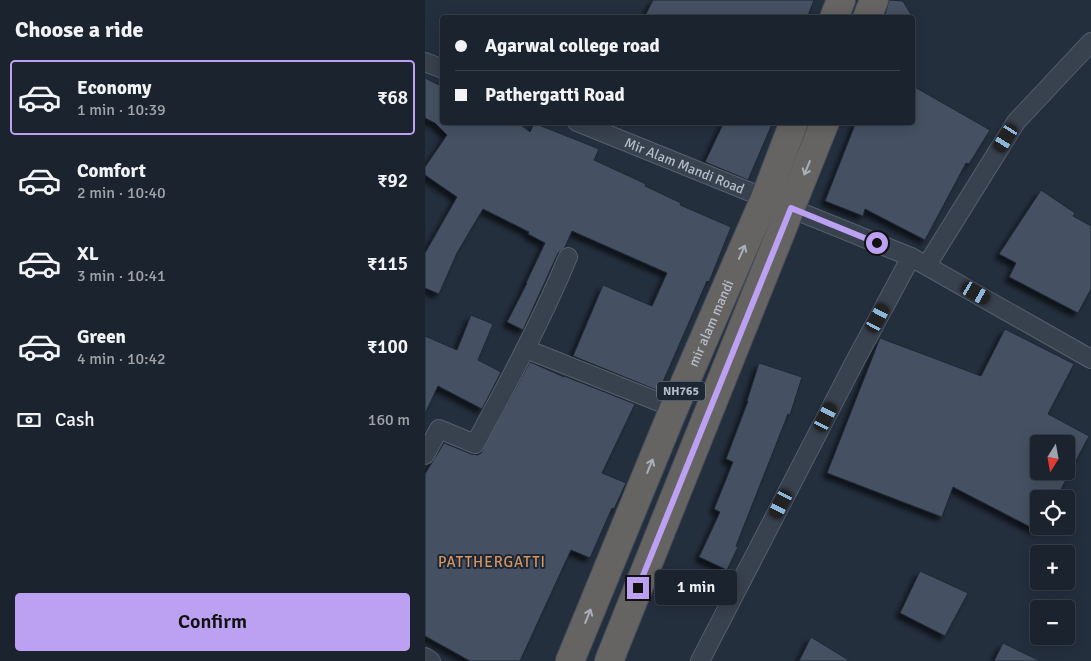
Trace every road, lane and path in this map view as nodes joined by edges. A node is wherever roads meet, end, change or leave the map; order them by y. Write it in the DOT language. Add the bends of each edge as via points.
graph roads {
  1 [pos="841,0"];
  2 [pos="874,0"];
  3 [pos="835,15"];
  4 [pos="868,15"];
  5 [pos="1091,42"];
  6 [pos="425,62"];
  7 [pos="440,68"];
  8 [pos="584,125"];
  9 [pos="793,125"];
  10 [pos="824,125"];
  11 [pos="765,198"];
  12 [pos="791,208"];
  13 [pos="568,257"];
  14 [pos="919,261"];
  15 [pos="526,349"];
  16 [pos="1091,359"];
  17 [pos="674,408"];
  18 [pos="425,455"];
  19 [pos="425,658"];
  20 [pos="431,661"];
  21 [pos="570,661"];
  22 [pos="609,661"];
  23 [pos="700,661"];
  1 -- 3 [label="highway"];
  2 -- 4 [label="highway"];
  5 -- 14 [label="street" via="1016,122"];
  6 -- 7 [label="street"];
  8 -- 11 [label="street, Mir Alam Mandi Road"];
  9 -- 11 [label="highway, mir alam mandi / NH765"];
  10 -- 12 [label="highway, NH765, one-way"];
  17 -- 11 [label="highway, mir alam mandi / NH765, one-way"];
  12 -- 14 [label="street"];
  12 -- 22 [label="highway, NH765"];
  13 -- 15 [label="street"];
  14 -- 16 [label="street"];
  14 -- 23 [label="street" via="853,365"];
  15 -- 17 [label="street"];
  15 -- 18 [label="street" via="475,444 439,429"];
  21 -- 17 [label="highway, mir alam mandi / NH765, one-way"];
  19 -- 20 [label="street"];
}
